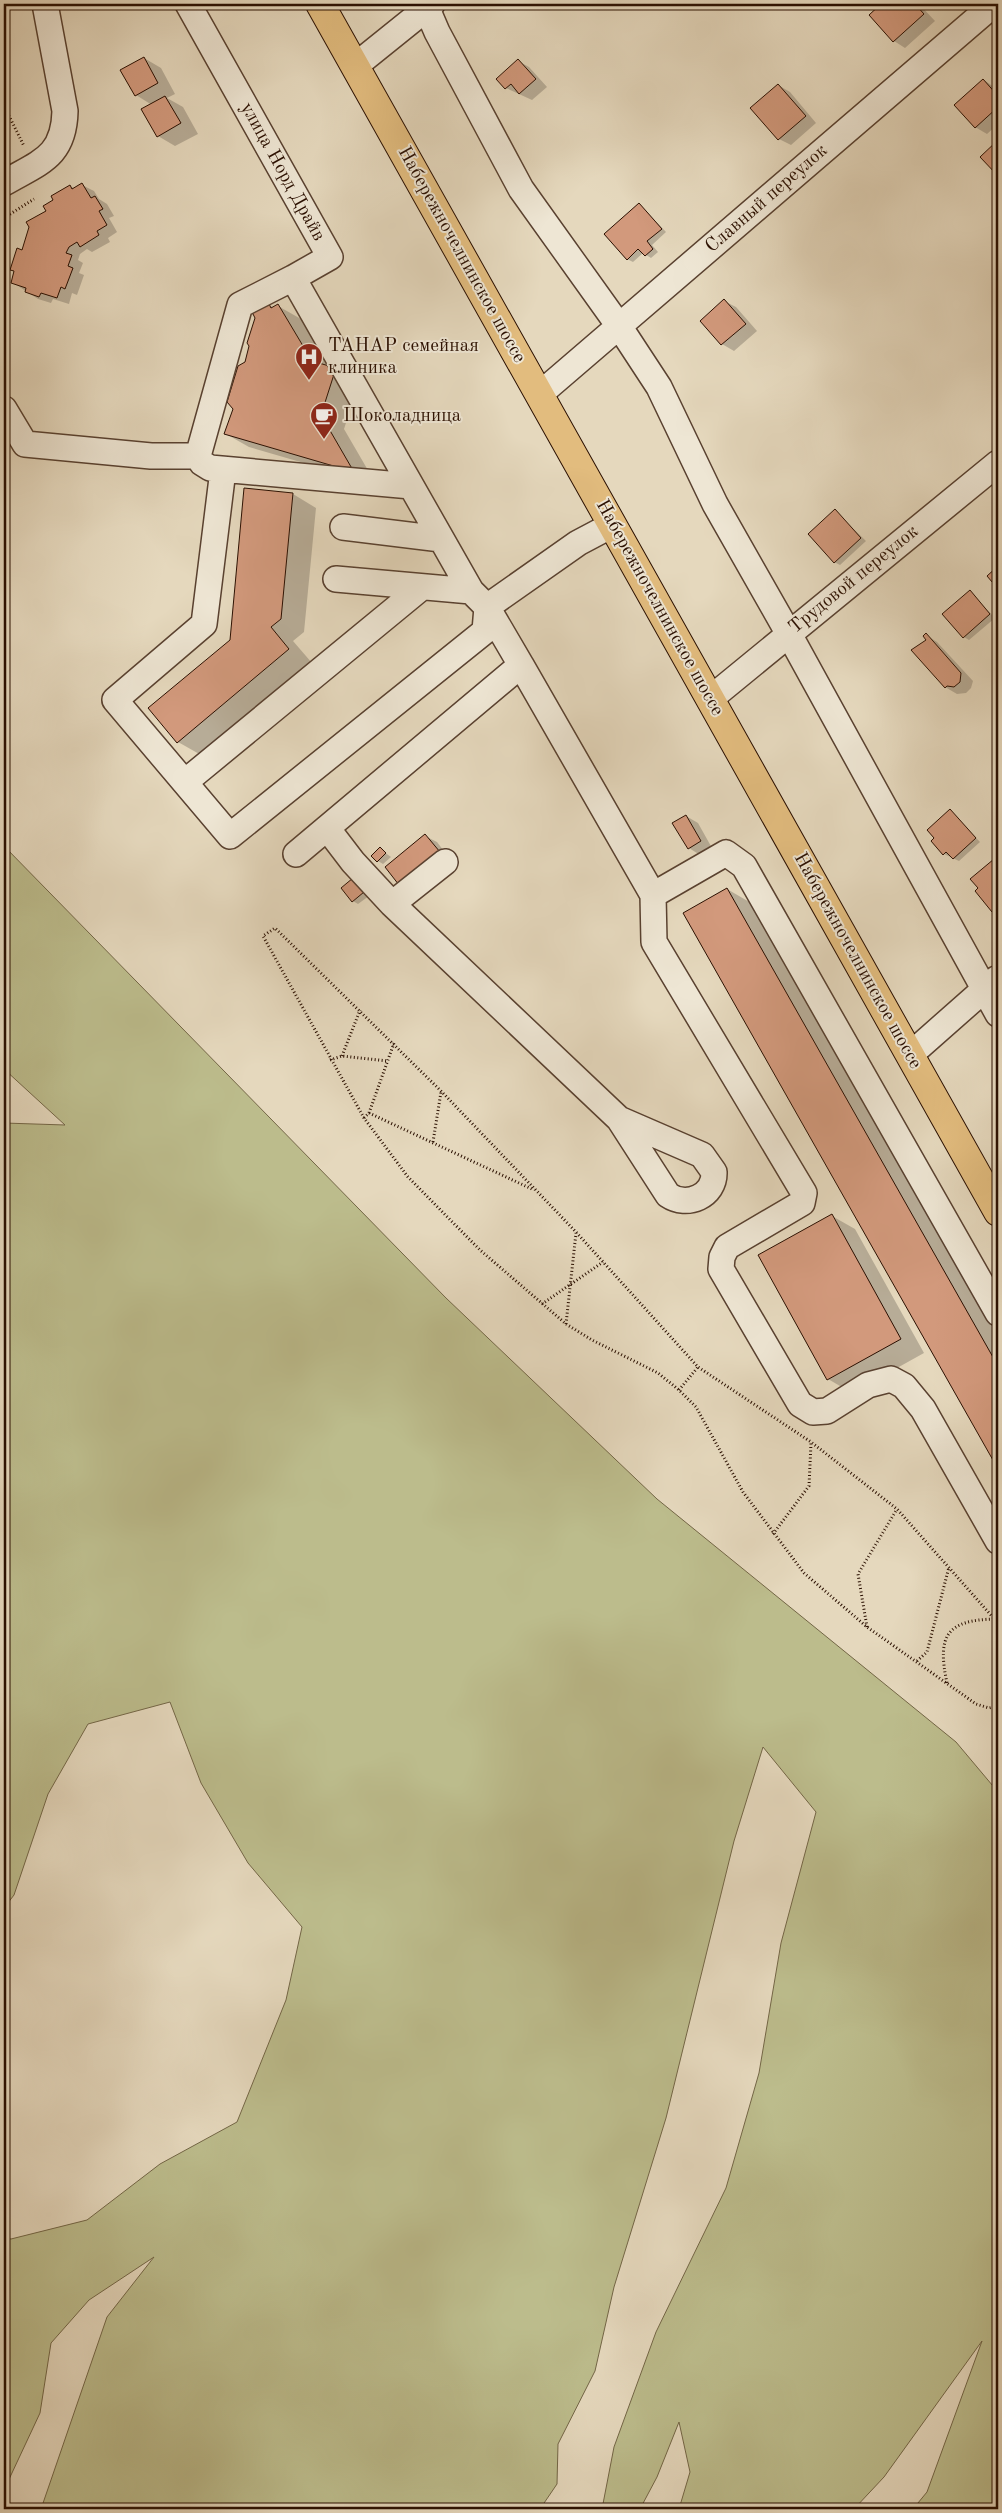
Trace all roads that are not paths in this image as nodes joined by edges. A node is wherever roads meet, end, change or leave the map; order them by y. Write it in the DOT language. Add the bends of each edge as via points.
graph roads {
  1 [pos="45,4"];
  2 [pos="188,4"];
  3 [pos="320,4"];
  4 [pos="428,5"];
  5 [pos="991,10"];
  6 [pos="355,66"];
  7 [pos="4,183"];
  8 [pos="293,278"];
  9 [pos="620,326"];
  10 [pos="540,394"];
  11 [pos="4,409"];
  12 [pos="198,456"];
  13 [pos="998,462"];
  14 [pos="223,470"];
  15 [pos="411,486"];
  16 [pos="612,525"];
  17 [pos="343,527"];
  18 [pos="441,539"];
  19 [pos="336,579"];
  20 [pos="422,587"];
  21 [pos="479,599"];
  22 [pos="788,633"];
  23 [pos="521,665"];
  24 [pos="710,699"];
  25 [pos="184,782"];
  26 [pos="327,828"];
  27 [pos="296,854"];
  28 [pos="445,862"];
  29 [pos="653,895"];
  30 [pos="392,904"];
  31 [pos="992,983"];
  32 [pos="998,1014"];
  33 [pos="910,1055"];
  34 [pos="619,1118"];
  35 [pos="998,1212"];
  36 [pos="998,1313"];
  37 [pos="998,1541"];
  1 -- 7 [label="street" via="65,126 54,151"];
  2 -- 8 [label="street, улица Норд Драйв" via="330,257"];
  3 -- 6 [label="main road, Набережночелнинское шоссе"];
  4 -- 6 [label="street"];
  4 -- 9 [label="street" via="437,32 520,189"];
  5 -- 9 [label="street, Славный переулок"];
  6 -- 10 [label="main road, Набережночелнинское шоссе"];
  8 -- 12 [label="street" via="240,305"];
  8 -- 15 [label="street"];
  9 -- 10 [label="street, Славный переулок"];
  9 -- 22 [label="street" via="659,388 715,504"];
  10 -- 16 [label="main road, Набережночелнинское шоссе"];
  11 -- 12 [label="street" via="25,444 151,456"];
  12 -- 14 [label="street" via="202,464"];
  13 -- 22 [label="street, Трудовой переулок"];
  14 -- 15 [label="street"];
  14 -- 25 [label="street" via="204,624 115,700"];
  15 -- 18 [label="street"];
  16 -- 21 [label="street"];
  16 -- 24 [label="main road, Набережночелнинское шоссе"];
  17 -- 18 [label="street"];
  18 -- 21 [label="street"];
  19 -- 20 [label="street"];
  20 -- 21 [label="street"];
  20 -- 25 [label="street"];
  21 -- 23 [label="street"];
  21 -- 25 [label="street" via="485,631 230,836"];
  22 -- 24 [label="street, Трудовой переулок"];
  22 -- 31 [label="street"];
  23 -- 26 [label="street"];
  23 -- 29 [label="street"];
  24 -- 33 [label="main road, Набережночелнинское шоссе"];
  26 -- 27 [label="street"];
  26 -- 30 [label="street"];
  28 -- 30 [label="street"];
  29 -- 36 [label="street" via="726,853 744,866"];
  29 -- 37 [label="street" via="654,942 804,1193 802,1203 727,1247 721,1269 800,1404 813,1412 827,1411 868,1385 891,1379 904,1386 923,1409"];
  30 -- 34 [label="street"];
  31 -- 32 [label="street"];
  31 -- 33 [label="street"];
  33 -- 35 [label="main road, Набережночелнинское шоссе"];
}
